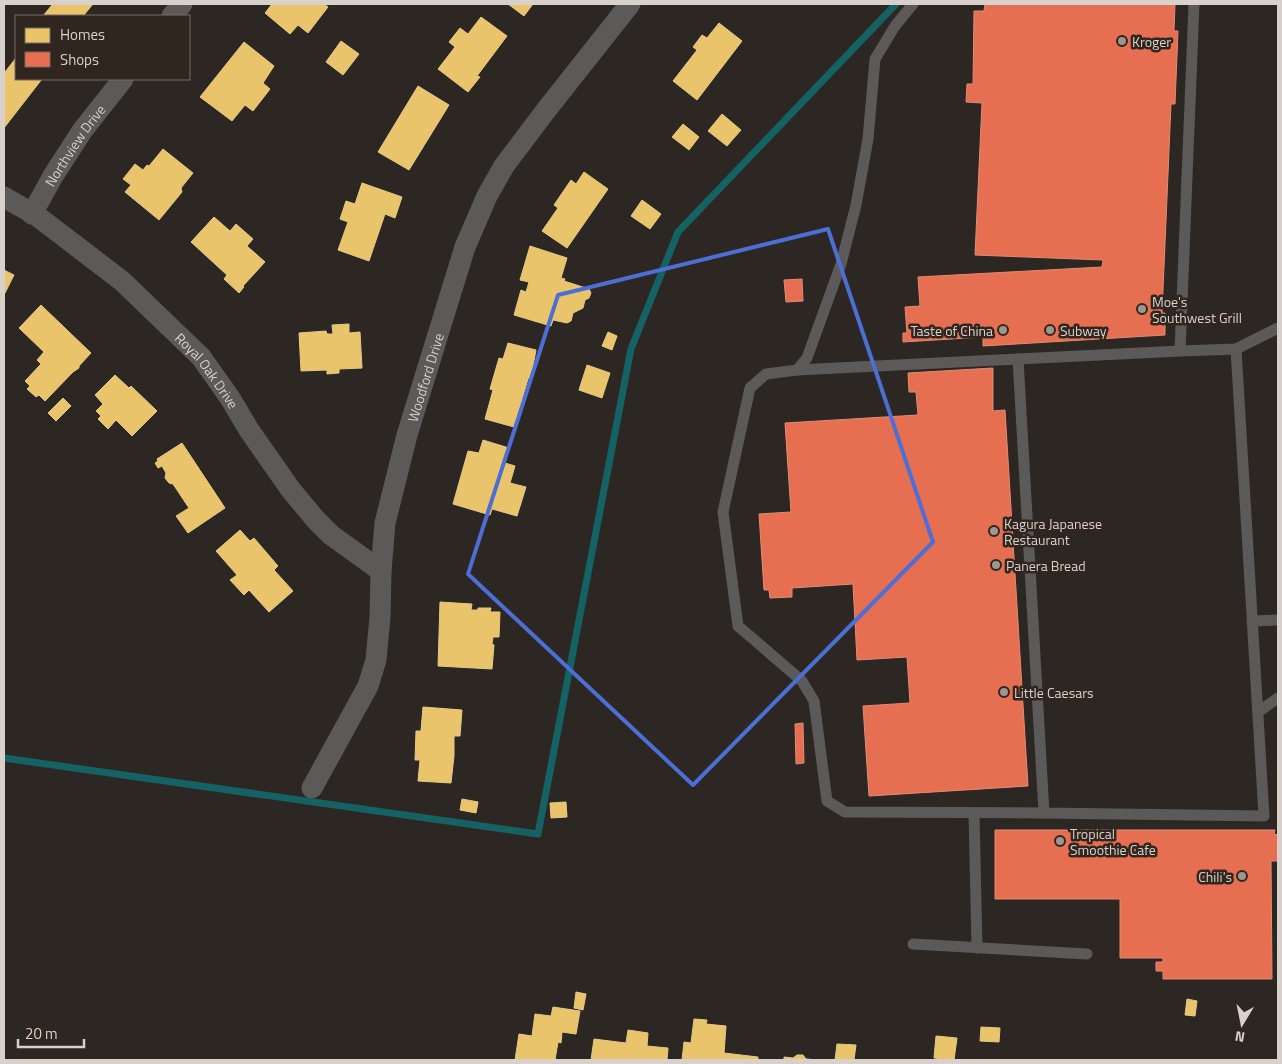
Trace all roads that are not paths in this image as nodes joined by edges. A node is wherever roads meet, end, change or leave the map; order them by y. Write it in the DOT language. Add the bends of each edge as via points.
graph roads {
  1 [pos="182,4"];
  2 [pos="630,4"];
  3 [pos="913,4"];
  4 [pos="1194,4"];
  5 [pos="173,15"];
  6 [pos="122,80"];
  7 [pos="4,197"];
  8 [pos="32,214"];
  9 [pos="1278,328"];
  10 [pos="1236,348"];
  11 [pos="1180,351"];
  12 [pos="1018,359"];
  13 [pos="797,370"];
  14 [pos="381,571"];
  15 [pos="1278,620"];
  16 [pos="1252,621"];
  17 [pos="1278,698"];
  18 [pos="1258,712"];
  19 [pos="312,788"];
  20 [pos="974,813"];
  21 [pos="1044,813"];
  22 [pos="914,944"];
  23 [pos="977,948"];
  24 [pos="1087,954"];
  1 -- 5 [label="street"];
  2 -- 14 [label="street, Woodford Drive" via="504,166 487,196 459,263 407,435 386,523"];
  3 -- 13 [label="lane" via="875,59 868,139 856,206 841,264 807,358"];
  4 -- 11 [label="lane"];
  6 -- 8 [label="street, Northview Drive" via="82,131"];
  7 -- 8 [label="street, Royal Oak Drive"];
  8 -- 14 [label="street, Royal Oak Drive" via="122,281 201,357 291,490 316,520 331,535"];
  9 -- 10 [label="lane"];
  10 -- 11 [label="lane"];
  10 -- 16 [label="lane"];
  11 -- 12 [label="lane"];
  12 -- 13 [label="lane"];
  12 -- 21 [label="lane"];
  13 -- 20 [label="lane" via="766,374 750,388 723,512 738,626 802,681 814,701 826,801 845,812"];
  14 -- 19 [label="street, Woodford Drive" via="376,660 371,677"];
  15 -- 16 [label="lane"];
  16 -- 18 [label="lane"];
  17 -- 18 [label="lane"];
  18 -- 21 [label="lane" via="1264,816"];
  20 -- 21 [label="lane"];
  20 -- 23 [label="lane"];
  22 -- 23 [label="lane"];
  23 -- 24 [label="lane"];
}
